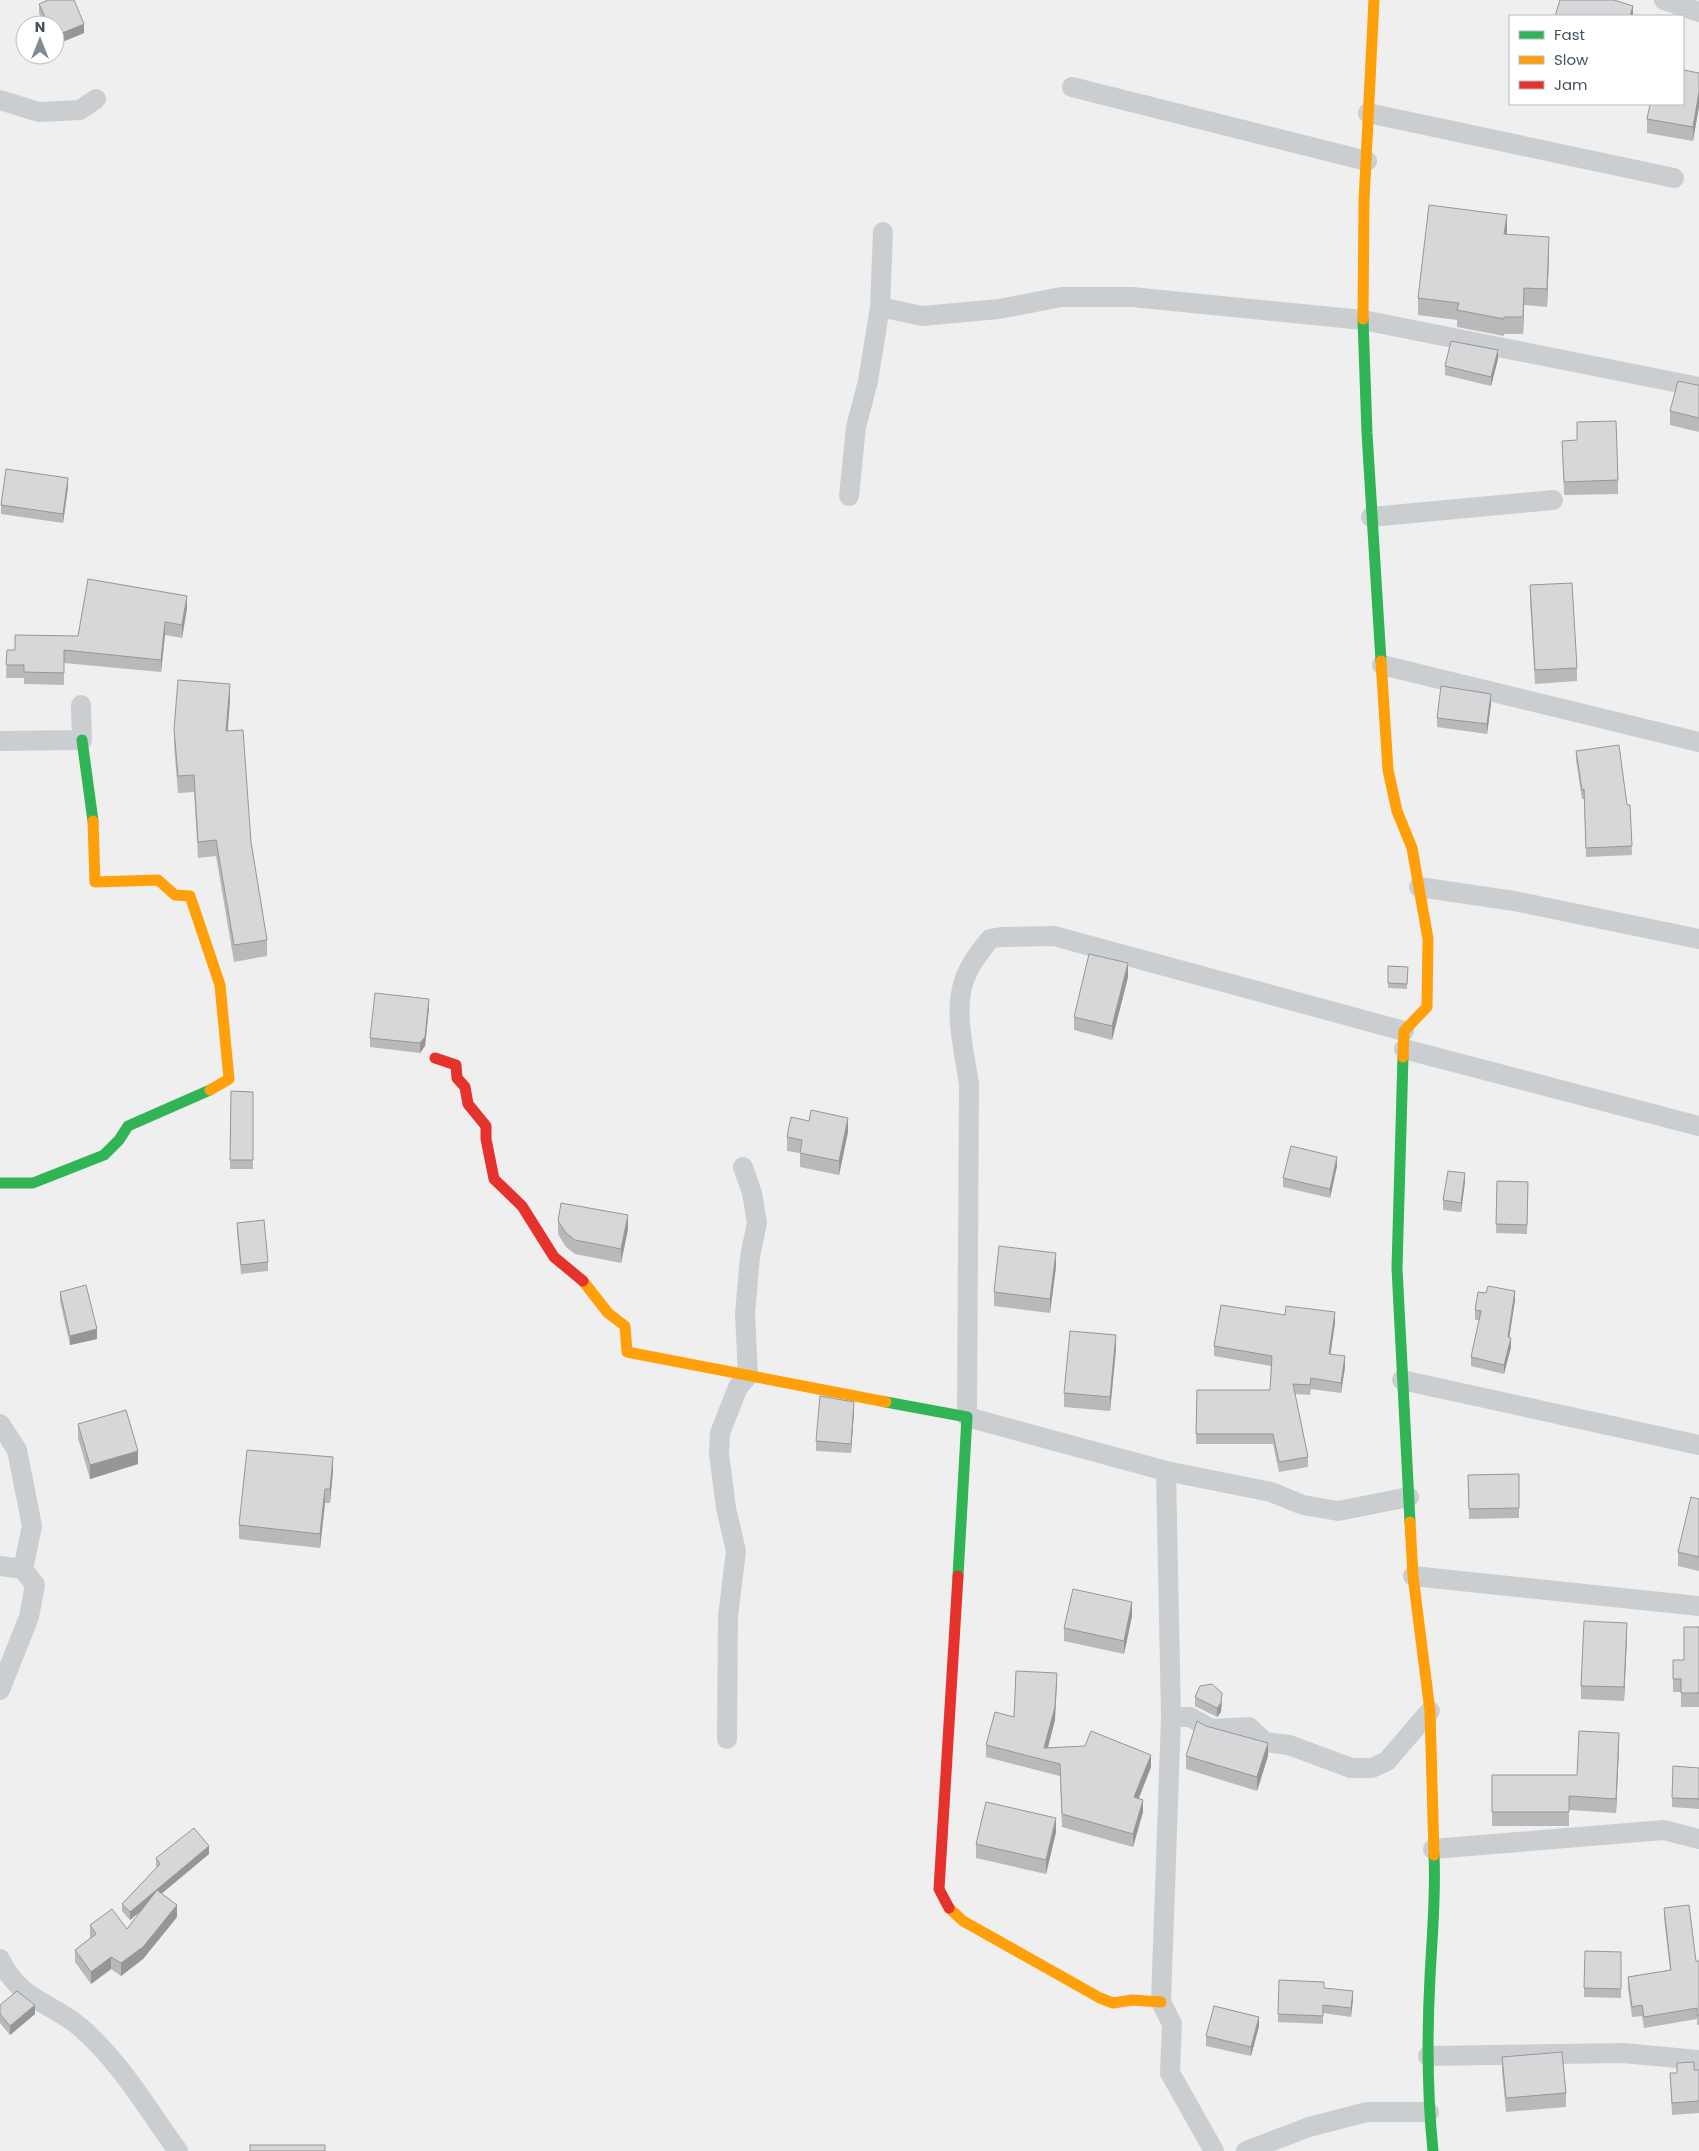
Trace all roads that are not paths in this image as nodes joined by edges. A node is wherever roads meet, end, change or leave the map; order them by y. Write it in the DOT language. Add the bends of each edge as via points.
graph roads {
  1 [pos="1374,0"];
  2 [pos="1664,0"];
  3 [pos="1699,12"];
  4 [pos="1072,87"];
  5 [pos="96,99"];
  6 [pos="0,100"];
  7 [pos="1368,113"];
  8 [pos="1366,161"];
  9 [pos="1674,178"];
  10 [pos="883,232"];
  11 [pos="880,306"];
  12 [pos="1363,320"];
  13 [pos="1699,388"];
  14 [pos="849,496"];
  15 [pos="1553,500"];
  16 [pos="1371,517"];
  17 [pos="1382,665"];
  18 [pos="81,705"];
  19 [pos="82,740"];
  20 [pos="0,741"];
  21 [pos="1699,742"];
  22 [pos="1418,887"];
  23 [pos="1699,939"];
  24 [pos="1404,1040"];
  25 [pos="435,1058"];
  26 [pos="1699,1126"];
  27 [pos="743,1167"];
  28 [pos="0,1183"];
  29 [pos="748,1376"];
  30 [pos="1402,1380"];
  31 [pos="966,1416"];
  32 [pos="0,1424"];
  33 [pos="1699,1445"];
  34 [pos="1166,1471"];
  35 [pos="1409,1497"];
  36 [pos="0,1566"];
  37 [pos="23,1569"];
  38 [pos="1413,1576"];
  39 [pos="1699,1606"];
  40 [pos="0,1690"];
  41 [pos="1430,1711"];
  42 [pos="1171,1716"];
  43 [pos="727,1739"];
  44 [pos="1699,1839"];
  45 [pos="1433,1849"];
  46 [pos="0,1959"];
  47 [pos="1161,2002"];
  48 [pos="1428,2056"];
  49 [pos="1699,2060"];
  50 [pos="1429,2112"];
  51 [pos="178,2151"];
  52 [pos="1214,2151"];
  53 [pos="1246,2151"];
  54 [pos="1433,2151"];
  1 -- 7 [label="street"];
  2 -- 3 [label="street"];
  4 -- 8 [label="street"];
  5 -- 6 [label="street" via="80,110 39,112"];
  7 -- 8 [label="street"];
  7 -- 9 [label="street"];
  8 -- 12 [label="street"];
  10 -- 11 [label="street"];
  11 -- 12 [label="street" via="922,316 999,309 1061,297 1132,297"];
  11 -- 14 [label="street" via="868,381 856,427"];
  12 -- 13 [label="street"];
  12 -- 16 [label="street"];
  15 -- 16 [label="street"];
  16 -- 17 [label="street"];
  17 -- 21 [label="street"];
  17 -- 22 [label="street" via="1388,770 1412,848"];
  18 -- 19 [label="street"];
  19 -- 20 [label="street"];
  19 -- 28 [label="street" via="92,808 95,882 158,880 175,895 190,896 220,985 229,1079 193,1099 128,1126 104,1155 33,1183"];
  22 -- 23 [label="street" via="1514,902"];
  22 -- 24 [label="street" via="1428,939 1427,1007"];
  24 -- 26 [label="street"];
  24 -- 30 [label="street" via="1397,1268"];
  24 -- 31 [label="street" via="1054,936 990,939 967,972 960,997 961,1036 969,1084"];
  25 -- 29 [label="street" via="456,1065 457,1078 465,1088 464,1098 486,1126 494,1179 522,1206 554,1257 584,1283 608,1313 625,1326 627,1352"];
  27 -- 29 [label="street" via="757,1223 750,1256 745,1314"];
  29 -- 31 [label="street"];
  29 -- 43 [label="street" via="738,1387 720,1432 722,1486 736,1551 728,1616"];
  30 -- 33 [label="street"];
  30 -- 35 [label="street"];
  31 -- 34 [label="street"];
  31 -- 47 [label="street" via="939,1888 946,1905 963,1921 1100,1998 1113,2003 1132,2000"];
  32 -- 37 [label="street" via="17,1450 32,1526"];
  34 -- 35 [label="street" via="1271,1492 1303,1505 1338,1511"];
  34 -- 42 [label="street"];
  35 -- 38 [label="street"];
  36 -- 37 [label="street"];
  37 -- 40 [label="street" via="35,1586 28,1617"];
  38 -- 39 [label="street"];
  38 -- 41 [label="street"];
  41 -- 42 [label="street" via="1387,1761 1372,1768 1351,1768 1289,1745 1265,1742 1249,1727 1211,1729 1190,1717"];
  41 -- 45 [label="street"];
  42 -- 47 [label="street"];
  44 -- 45 [label="street" via="1664,1830"];
  45 -- 48 [label="street" via="1436,1893"];
  46 -- 51 [label="street" via="8,1976 19,1988 80,2027 113,2062"];
  47 -- 52 [label="street" via="1172,2024 1170,2072"];
  48 -- 49 [label="street" via="1623,2053"];
  48 -- 50 [label="street"];
  50 -- 53 [label="street" via="1366,2112"];
  50 -- 54 [label="street"];
}
